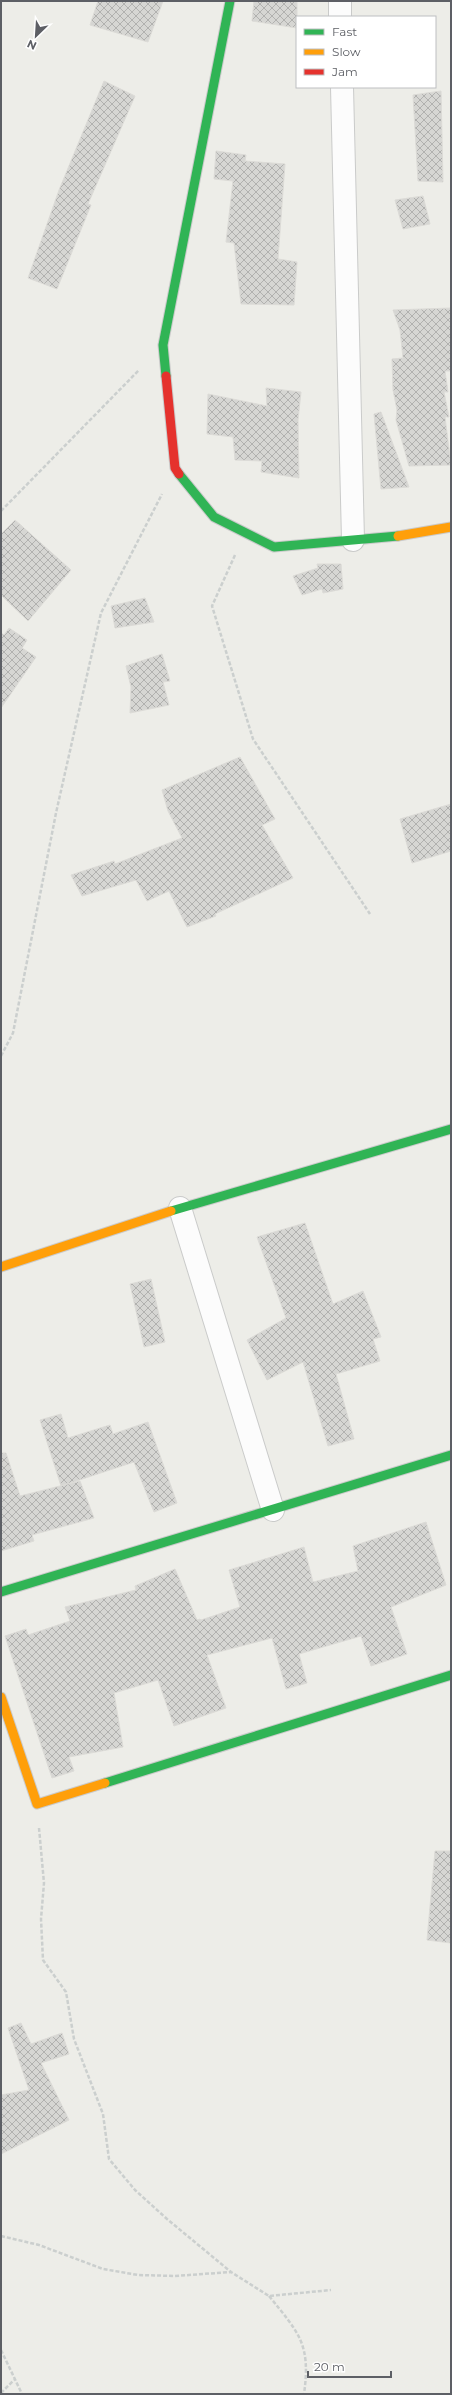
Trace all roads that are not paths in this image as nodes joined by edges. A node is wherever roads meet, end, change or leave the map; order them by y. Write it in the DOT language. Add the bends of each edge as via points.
graph roads {
  1 [pos="230,1"];
  2 [pos="340,1"];
  3 [pos="340,16"];
  4 [pos="342,88"];
  5 [pos="451,527"];
  6 [pos="353,540"];
  7 [pos="451,1129"];
  8 [pos="180,1208"];
  9 [pos="1,1267"];
  10 [pos="451,1455"];
  11 [pos="273,1510"];
  12 [pos="1,1592"];
  13 [pos="451,1675"];
  14 [pos="1,1697"];
  1 -- 6 [label="street" via="163,345 175,468 214,517 274,547"];
  2 -- 3 [label="street"];
  4 -- 6 [label="street"];
  5 -- 6 [label="street" via="393,537"];
  7 -- 8 [label="street"];
  8 -- 9 [label="street"];
  8 -- 11 [label="street"];
  10 -- 11 [label="street"];
  11 -- 12 [label="street"];
  13 -- 14 [label="street" via="37,1804"];
}
